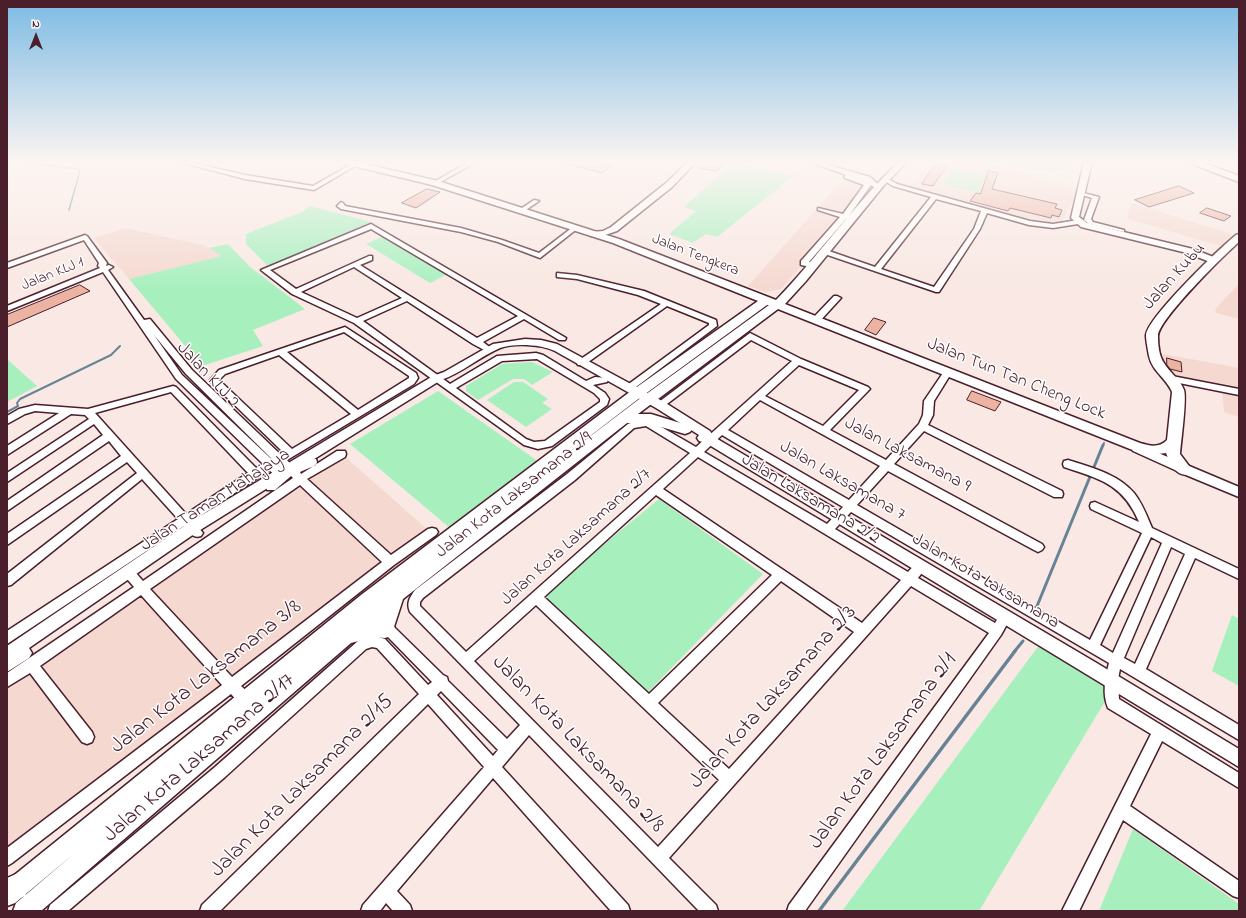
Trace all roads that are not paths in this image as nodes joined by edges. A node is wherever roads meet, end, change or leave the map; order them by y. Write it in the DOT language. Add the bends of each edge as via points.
graph roads {
  1 [pos="341,204"];
  2 [pos="502,205"];
  3 [pos="531,205"];
  4 [pos="644,205"];
  5 [pos="856,205"];
  6 [pos="860,205"];
  7 [pos="928,205"];
  8 [pos="964,205"];
  9 [pos="1078,205"];
  10 [pos="1093,205"];
  11 [pos="820,209"];
  12 [pos="984,211"];
  13 [pos="521,212"];
  14 [pos="848,217"];
  15 [pos="1078,222"];
  16 [pos="575,228"];
  17 [pos="614,229"];
  18 [pos="1122,231"];
  19 [pos="594,234"];
  20 [pos="1239,238"];
  21 [pos="616,241"];
  22 [pos="823,252"];
  23 [pos="369,258"];
  24 [pos="1213,260"];
  25 [pos="354,264"];
  26 [pos="7,266"];
  27 [pos="106,266"];
  28 [pos="813,266"];
  29 [pos="876,270"];
  30 [pos="560,275"];
  31 [pos="802,278"];
  32 [pos="739,289"];
  33 [pos="295,292"];
  34 [pos="407,298"];
  35 [pos="837,298"];
  36 [pos="767,300"];
  37 [pos="667,303"];
  38 [pos="778,304"];
  39 [pos="7,309"];
  40 [pos="761,311"];
  41 [pos="804,315"];
  42 [pos="524,316"];
  43 [pos="816,320"];
  44 [pos="357,321"];
  45 [pos="145,324"];
  46 [pos="562,338"];
  47 [pos="476,342"];
  48 [pos="488,350"];
  49 [pos="280,351"];
  50 [pos="798,361"];
  51 [pos="583,364"];
  52 [pos="948,372"];
  53 [pos="1172,379"];
  54 [pos="444,380"];
  55 [pos="604,380"];
  56 [pos="585,385"];
  57 [pos="1239,392"];
  58 [pos="759,396"];
  59 [pos="642,397"];
  60 [pos="70,411"];
  61 [pos="357,414"];
  62 [pos="91,416"];
  63 [pos="624,418"];
  64 [pos="7,421"];
  65 [pos="648,423"];
  66 [pos="923,426"];
  67 [pos="685,429"];
  68 [pos="721,430"];
  69 [pos="824,431"];
  70 [pos="109,436"];
  71 [pos="710,440"];
  72 [pos="1174,441"];
  73 [pos="1135,446"];
  74 [pos="7,451"];
  75 [pos="697,452"];
  76 [pos="291,454"];
  77 [pos="341,454"];
  78 [pos="128,456"];
  79 [pos="270,464"];
  80 [pos="1068,464"];
  81 [pos="887,465"];
  82 [pos="1185,470"];
  83 [pos="288,471"];
  84 [pos="143,473"];
  85 [pos="255,474"];
  86 [pos="7,478"];
  87 [pos="655,489"];
  88 [pos="1239,492"];
  89 [pos="1058,494"];
  90 [pos="850,506"];
  91 [pos="1095,506"];
  92 [pos="7,507"];
  93 [pos="840,518"];
  94 [pos="191,527"];
  95 [pos="827,531"];
  96 [pos="1148,531"];
  97 [pos="432,532"];
  98 [pos="7,540"];
  99 [pos="1168,541"];
  100 [pos="1038,547"];
  101 [pos="1192,552"];
  102 [pos="390,562"];
  103 [pos="921,566"];
  104 [pos="780,574"];
  105 [pos="1239,574"];
  106 [pos="134,579"];
  107 [pos="910,579"];
  108 [pos="7,581"];
  109 [pos="536,597"];
  110 [pos="414,608"];
  111 [pos="1005,616"];
  112 [pos="376,617"];
  113 [pos="863,631"];
  114 [pos="997,631"];
  115 [pos="7,638"];
  116 [pos="1092,648"];
  117 [pos="7,655"];
  118 [pos="466,660"];
  119 [pos="1116,661"];
  120 [pos="31,664"];
  121 [pos="7,665"];
  122 [pos="1138,672"];
  123 [pos="1111,679"];
  124 [pos="7,681"];
  125 [pos="442,681"];
  126 [pos="238,692"];
  127 [pos="428,693"];
  128 [pos="648,703"];
  129 [pos="529,725"];
  130 [pos="1159,732"];
  131 [pos="1239,733"];
  132 [pos="87,737"];
  133 [pos="508,750"];
  134 [pos="1239,759"];
  135 [pos="494,768"];
  136 [pos="729,779"];
  137 [pos="1239,781"];
  138 [pos="1121,809"];
  139 [pos="7,858"];
  140 [pos="658,858"];
  141 [pos="1239,890"];
  142 [pos="10,891"];
  143 [pos="386,891"];
  144 [pos="705,909"];
  145 [pos="24,911"];
  146 [pos="56,911"];
  147 [pos="208,911"];
  148 [pos="369,911"];
  149 [pos="404,911"];
  150 [pos="622,911"];
  151 [pos="796,911"];
  152 [pos="1070,911"];
  1 -- 16 [label="street" via="343,208 404,217 500,241 540,256"];
  2 -- 13 [label="main road, Jalan Tengkera"];
  3 -- 13 [label="street"];
  4 -- 17 [label="street"];
  5 -- 14 [label="street"];
  6 -- 14 [label="main road"];
  7 -- 29 [label="street"];
  8 -- 12 [label="street"];
  9 -- 15 [label="street" via="1075,218"];
  10 -- 18 [label="street" via="1087,220"];
  11 -- 14 [label="street"];
  12 -- 15 [label="street" via="1043,226"];
  12 -- 29 [label="street" via="977,229 936,290"];
  13 -- 16 [label="main road, Jalan Tengkera"];
  14 -- 22 [label="main road"];
  14 -- 28 [label="street" via="804,263"];
  15 -- 24 [label="street" via="1190,251"];
  16 -- 19 [label="main road, Jalan Tengkera"];
  17 -- 19 [label="street"];
  17 -- 21 [label="street" via="612,237"];
  19 -- 21 [label="main road, Jalan Tengkera"];
  20 -- 24 [label="main road, Jalan Kubu"];
  21 -- 32 [label="main road, Jalan Tengkera"];
  22 -- 28 [label="main road"];
  22 -- 29 [label="street"];
  23 -- 25 [label="street"];
  24 -- 53 [label="main road, Jalan Kubu" via="1154,329 1152,335 1155,358"];
  25 -- 33 [label="street"];
  25 -- 34 [label="street"];
  26 -- 27 [label="street, Jalan KLJ 2" via="85,237"];
  27 -- 39 [label="street, Jalan KLJ 1"];
  27 -- 45 [label="street, Jalan KLJ 2"];
  28 -- 31 [label="main road"];
  30 -- 37 [label="street" via="641,292"];
  31 -- 32 [label="main road" via="775,293"];
  31 -- 38 [label="main road"];
  31 -- 41 [label="main road" via="794,297 796,305"];
  32 -- 36 [label="main road, Jalan Tengkera"];
  32 -- 40 [label="main road" via="755,299"];
  33 -- 42 [label="street" via="265,270 371,226"];
  33 -- 44 [label="street"];
  34 -- 44 [label="street"];
  34 -- 47 [label="street"];
  35 -- 43 [label="street"];
  36 -- 38 [label="main road, Jalan Tengkera"];
  36 -- 40 [label="main road"];
  37 -- 51 [label="street"];
  37 -- 59 [label="street" via="713,322 713,326"];
  38 -- 40 [label="main road"];
  38 -- 41 [label="main road, Jalan Tun Tan Cheng Lock"];
  40 -- 41 [label="main road"];
  40 -- 59 [label="main road"];
  41 -- 43 [label="main road, Jalan Tun Tan Cheng Lock"];
  42 -- 46 [label="street"];
  42 -- 47 [label="street"];
  43 -- 52 [label="main road, Jalan Tun Tan Cheng Lock"];
  44 -- 54 [label="street"];
  45 -- 79 [label="street, Jalan KLJ 2" via="179,377"];
  45 -- 83 [label="street, Jalan KLJ 2"];
  47 -- 48 [label="street"];
  48 -- 51 [label="street, Jalan Taman Mahajaya" via="505,344 541,343 553,346"];
  48 -- 54 [label="street, Jalan Taman Mahajaya"];
  49 -- 61 [label="street"];
  49 -- 61 [label="street" via="345,329 413,375 411,382"];
  49 -- 76 [label="street" via="222,372 214,380"];
  50 -- 58 [label="street, Jalan Kota Laksamana 2/7"];
  50 -- 59 [label="street" via="750,336"];
  50 -- 69 [label="street" via="865,389"];
  51 -- 55 [label="street, Jalan Taman Mahajaya" via="590,372"];
  51 -- 59 [label="street, Jalan Taman Mahajaya"];
  52 -- 66 [label="street" via="929,401 928,415"];
  52 -- 73 [label="main road, Jalan Tun Tan Cheng Lock"];
  53 -- 57 [label="street"];
  53 -- 72 [label="main road, Jalan Kubu" via="1178,392"];
  54 -- 56 [label="street" via="500,358 540,357"];
  54 -- 56 [label="street" via="523,441 539,446 546,446 604,403 604,396"];
  54 -- 83 [label="street, Jalan Taman Mahajaya"];
  54 -- 83 [label="street, Jalan Taman Mahajaya" via="312,462"];
  55 -- 56 [label="street" via="594,380"];
  55 -- 59 [label="street, Jalan Taman Mahajaya"];
  58 -- 68 [label="street, Jalan Kota Laksamana 2/7"];
  58 -- 69 [label="street, Jalan Laksamana 9"];
  59 -- 63 [label="main road"];
  59 -- 67 [label="street, Jalan Kota Laksamana"];
  59 -- 71 [label="street, Jalan Kota Laksamana" via="706,434"];
  59 -- 112 [label="main road"];
  60 -- 62 [label="street"];
  60 -- 64 [label="street" via="36,408 22,411"];
  60 -- 74 [label="street"];
  61 -- 76 [label="street"];
  62 -- 70 [label="street"];
  62 -- 85 [label="street" via="174,389"];
  62 -- 86 [label="street"];
  63 -- 67 [label="main road" via="651,419"];
  63 -- 112 [label="main road" via="399,592 392,603"];
  65 -- 75 [label="street, Jalan Laksamana 2/2"];
  65 -- 110 [label="street, Jalan Kota Laksamana 2/9" via="631,426 571,477 419,594 414,600"];
  66 -- 81 [label="street"];
  66 -- 89 [label="street"];
  67 -- 71 [label="street, Jalan Kota Laksamana"];
  68 -- 71 [label="street, Jalan Kota Laksamana 2/7"];
  68 -- 90 [label="street, Jalan Laksamana 7"];
  69 -- 81 [label="street, Jalan Laksamana 9"];
  70 -- 78 [label="street"];
  70 -- 92 [label="street"];
  71 -- 75 [label="street, Jalan Kota Laksamana 2/7"];
  71 -- 93 [label="street, Jalan Kota Laksamana"];
  72 -- 73 [label="main road" via="1164,450"];
  72 -- 82 [label="main road, Jalan Kubu" via="1175,458"];
  73 -- 82 [label="street, Jalan Tun Tan Cheng Lock"];
  75 -- 87 [label="street, Jalan Kota Laksamana 2/7"];
  75 -- 95 [label="street, Jalan Laksamana 2/2"];
  76 -- 83 [label="street"];
  77 -- 83 [label="street"];
  78 -- 84 [label="street"];
  78 -- 98 [label="street"];
  79 -- 83 [label="street, Jalan KLJ 2"];
  79 -- 85 [label="street"];
  80 -- 96 [label="street" via="1096,475 1128,493 1135,502"];
  81 -- 90 [label="street"];
  81 -- 100 [label="street, Jalan Laksamana 9"];
  82 -- 88 [label="street, Jalan Tun Tan Cheng Lock"];
  83 -- 94 [label="street, Jalan Taman Mahajaya"];
  83 -- 94 [label="street, Jalan Taman Mahajaya" via="271,487"];
  83 -- 102 [label="street"];
  83 -- 106 [label="street"];
  84 -- 94 [label="street"];
  84 -- 108 [label="street"];
  85 -- 94 [label="street"];
  87 -- 104 [label="street"];
  87 -- 109 [label="street, Jalan Kota Laksamana 2/7"];
  90 -- 93 [label="street"];
  90 -- 116 [label="street, Jalan Laksamana 7"];
  91 -- 96 [label="street"];
  93 -- 95 [label="street"];
  93 -- 103 [label="street, Jalan Kota Laksamana"];
  94 -- 106 [label="street, Jalan Taman Mahajaya"];
  94 -- 115 [label="street"];
  95 -- 107 [label="street, Jalan Laksamana 2/2"];
  96 -- 99 [label="street"];
  96 -- 116 [label="street"];
  97 -- 102 [label="street, Jalan Kota Laksamana 3/8"];
  99 -- 101 [label="street"];
  99 -- 119 [label="street"];
  101 -- 105 [label="street"];
  101 -- 122 [label="street"];
  102 -- 126 [label="street, Jalan Kota Laksamana 3/8"];
  103 -- 107 [label="street, Jalan Kota Laksamana 2/3"];
  103 -- 111 [label="street, Jalan Kota Laksamana"];
  104 -- 113 [label="street"];
  104 -- 128 [label="street"];
  106 -- 117 [label="street, Jalan Taman Mahajaya"];
  106 -- 120 [label="street"];
  106 -- 121 [label="street, Jalan Taman Mahajaya"];
  106 -- 126 [label="street"];
  107 -- 113 [label="street, Jalan Kota Laksamana 2/3"];
  107 -- 114 [label="street, Jalan Laksamana 2/2"];
  109 -- 118 [label="street, Jalan Kota Laksamana 2/7"];
  109 -- 128 [label="street"];
  110 -- 118 [label="street, Jalan Kota Laksamana 2/8"];
  111 -- 114 [label="street, Jalan Kota Laksamana 2/1"];
  111 -- 123 [label="street, Jalan Kota Laksamana"];
  112 -- 125 [label="street"];
  112 -- 126 [label="main road"];
  112 -- 145 [label="main road" via="344,637"];
  113 -- 136 [label="street, Jalan Kota Laksamana 2/3"];
  114 -- 151 [label="street, Jalan Kota Laksamana 2/1"];
  116 -- 119 [label="street, Jalan Laksamana 7"];
  118 -- 129 [label="street, Jalan Kota Laksamana 2/8"];
  119 -- 122 [label="street, Jalan Laksamana 7"];
  119 -- 123 [label="street"];
  120 -- 124 [label="street"];
  120 -- 132 [label="street"];
  122 -- 131 [label="street, Jalan Laksamana 7"];
  123 -- 130 [label="street" via="1113,704"];
  123 -- 134 [label="street, Jalan Kota Laksamana"];
  125 -- 127 [label="street, Jalan Kota Laksamana 2/15"];
  125 -- 133 [label="street"];
  126 -- 139 [label="street, Jalan Kota Laksamana 3/8"];
  126 -- 142 [label="main road"];
  127 -- 135 [label="street"];
  127 -- 146 [label="street, Jalan Kota Laksamana 2/17" via="381,643 372,641 362,645 220,772"];
  127 -- 147 [label="street, Jalan Kota Laksamana 2/15"];
  128 -- 136 [label="street"];
  129 -- 133 [label="street"];
  129 -- 140 [label="street, Jalan Kota Laksamana 2/8"];
  130 -- 137 [label="street"];
  130 -- 138 [label="street"];
  133 -- 135 [label="street"];
  135 -- 143 [label="street"];
  135 -- 150 [label="street"];
  136 -- 140 [label="street, Jalan Kota Laksamana 2/3"];
  138 -- 141 [label="street"];
  138 -- 152 [label="street"];
  140 -- 144 [label="street, Jalan Kota Laksamana 2/8"];
  143 -- 148 [label="street"];
  143 -- 149 [label="street"];
}
